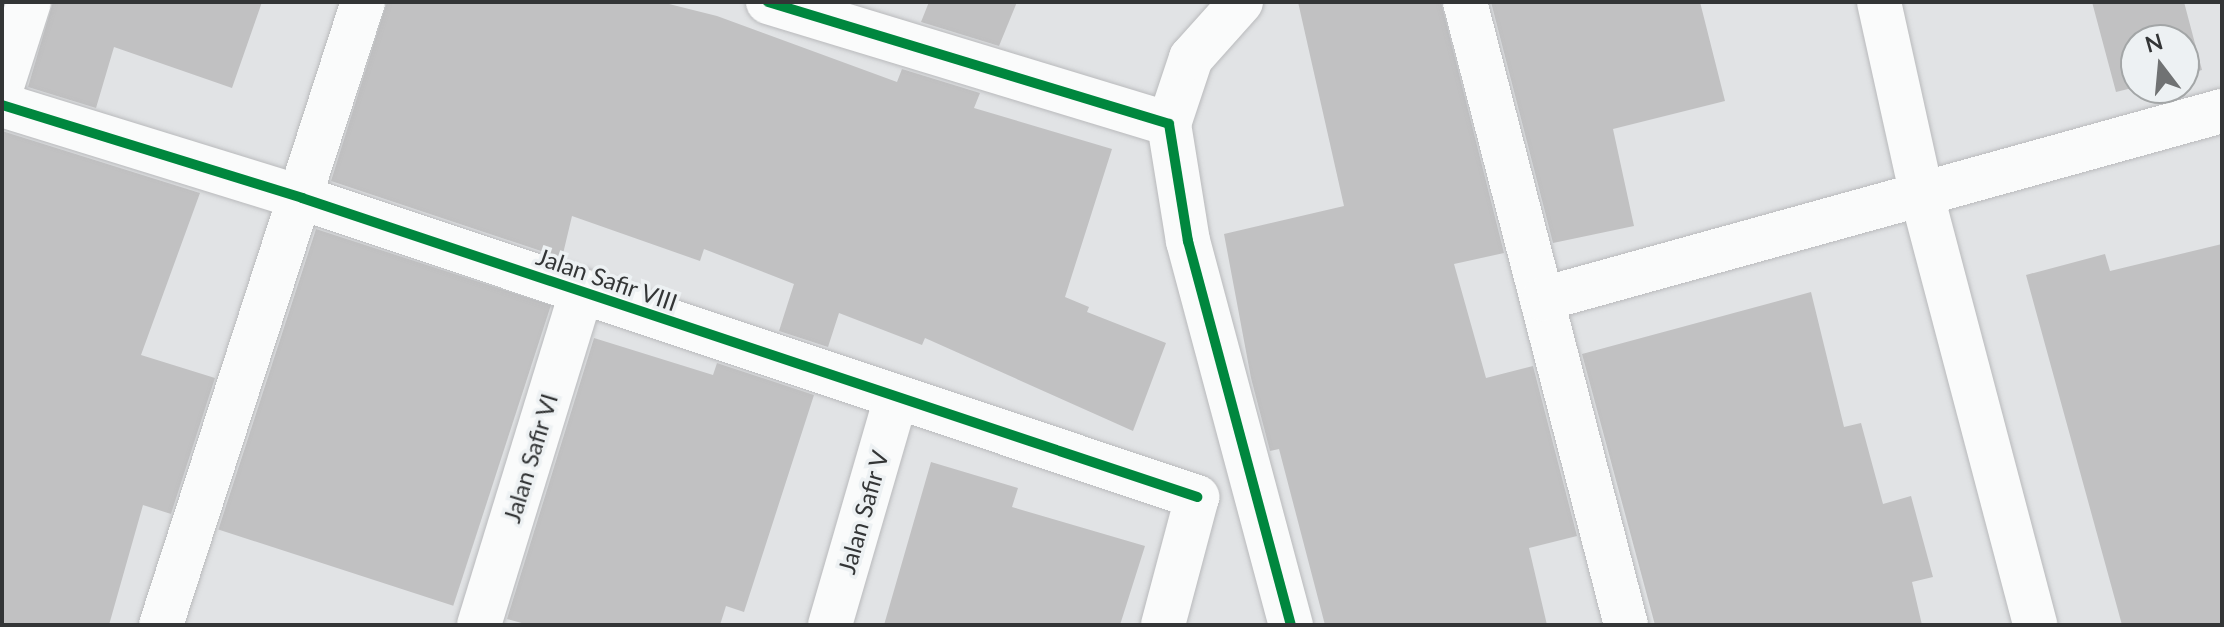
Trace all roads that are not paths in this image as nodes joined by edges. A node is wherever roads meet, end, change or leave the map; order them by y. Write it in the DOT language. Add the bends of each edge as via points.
graph roads {
  1 [pos="29,2"];
  2 [pos="363,2"];
  3 [pos="768,2"];
  4 [pos="1241,2"];
  5 [pos="1465,2"];
  6 [pos="1879,2"];
  7 [pos="2,86"];
  8 [pos="2,105"];
  9 [pos="2222,111"];
  10 [pos="1169,124"];
  11 [pos="1922,196"];
  12 [pos="302,198"];
  13 [pos="582,291"];
  14 [pos="1543,299"];
  15 [pos="896,398"];
  16 [pos="1249,484"];
  17 [pos="1197,497"];
  18 [pos="161,625"];
  19 [pos="479,625"];
  20 [pos="830,625"];
  21 [pos="1163,625"];
  22 [pos="1291,625"];
  23 [pos="1626,625"];
  24 [pos="2035,625"];
  1 -- 7 [label="street"];
  2 -- 12 [label="street"];
  3 -- 10 [label="street"];
  4 -- 10 [label="street" via="1191,58"];
  5 -- 14 [label="street"];
  6 -- 11 [label="street"];
  8 -- 12 [label="street, Jalan Safir VIII"];
  9 -- 11 [label="street"];
  10 -- 16 [label="street" via="1188,241"];
  11 -- 14 [label="street"];
  11 -- 24 [label="street"];
  12 -- 13 [label="street, Jalan Safir VIII"];
  12 -- 18 [label="street"];
  13 -- 15 [label="street, Jalan Safir VIII"];
  13 -- 19 [label="street, Jalan Safir VI"];
  14 -- 23 [label="street"];
  15 -- 17 [label="street, Jalan Safir VIII"];
  15 -- 20 [label="street, Jalan Safir V"];
  16 -- 17 [label="street"];
  16 -- 22 [label="street"];
  17 -- 21 [label="street"];
}
